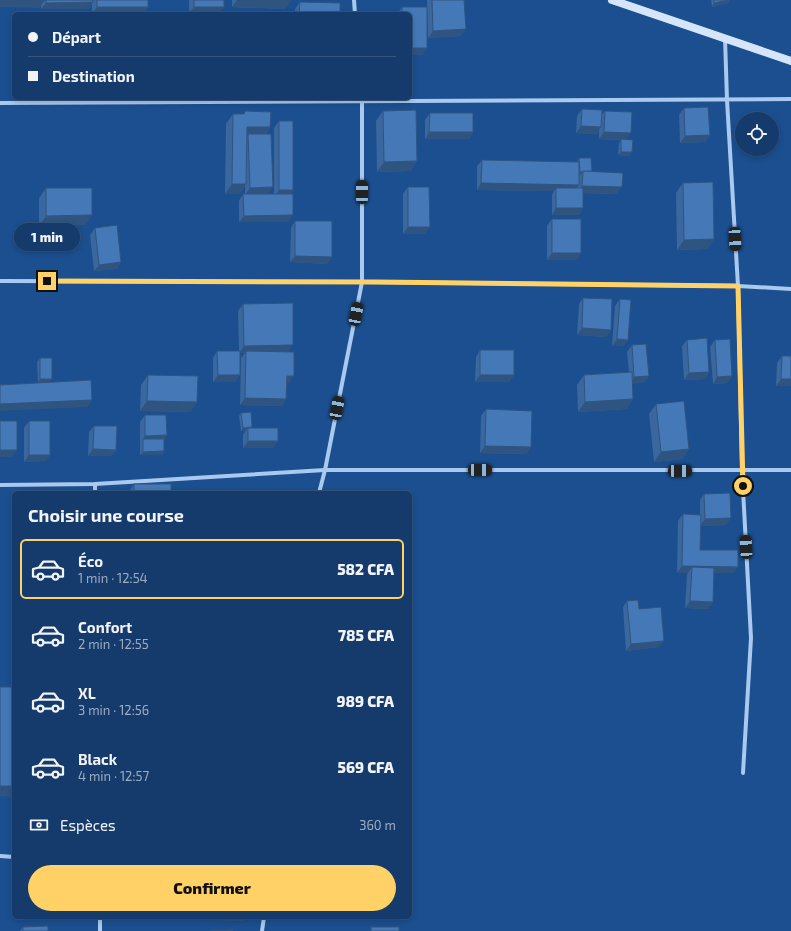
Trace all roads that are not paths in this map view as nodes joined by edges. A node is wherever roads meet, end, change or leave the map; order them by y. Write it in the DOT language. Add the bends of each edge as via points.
graph roads {
  1 [pos="354,0"];
  2 [pos="612,0"];
  3 [pos="355,12"];
  4 [pos="725,38"];
  5 [pos="791,61"];
  6 [pos="791,99"];
  7 [pos="362,100"];
  8 [pos="727,100"];
  9 [pos="0,102"];
  10 [pos="0,281"];
  11 [pos="362,282"];
  12 [pos="738,286"];
  13 [pos="791,290"];
  14 [pos="325,470"];
  15 [pos="791,470"];
  16 [pos="742,471"];
  17 [pos="95,484"];
  18 [pos="0,485"];
  19 [pos="96,491"];
  20 [pos="320,491"];
  21 [pos="742,773"];
  22 [pos="0,856"];
  23 [pos="12,857"];
  24 [pos="100,919"];
  25 [pos="264,919"];
  26 [pos="100,931"];
  27 [pos="262,931"];
  1 -- 3 [label="street"];
  2 -- 4 [label="street"];
  4 -- 5 [label="street"];
  4 -- 8 [label="street"];
  6 -- 8 [label="street"];
  7 -- 8 [label="street"];
  7 -- 9 [label="street"];
  7 -- 11 [label="street"];
  8 -- 12 [label="street"];
  10 -- 11 [label="street"];
  11 -- 12 [label="street"];
  11 -- 14 [label="street"];
  12 -- 13 [label="street"];
  12 -- 16 [label="street"];
  14 -- 16 [label="street"];
  14 -- 17 [label="street"];
  14 -- 20 [label="street"];
  15 -- 16 [label="street"];
  16 -- 21 [label="street" via="751,638"];
  17 -- 18 [label="street"];
  17 -- 19 [label="street"];
  22 -- 23 [label="street"];
  24 -- 26 [label="street"];
  25 -- 27 [label="street"];
}
